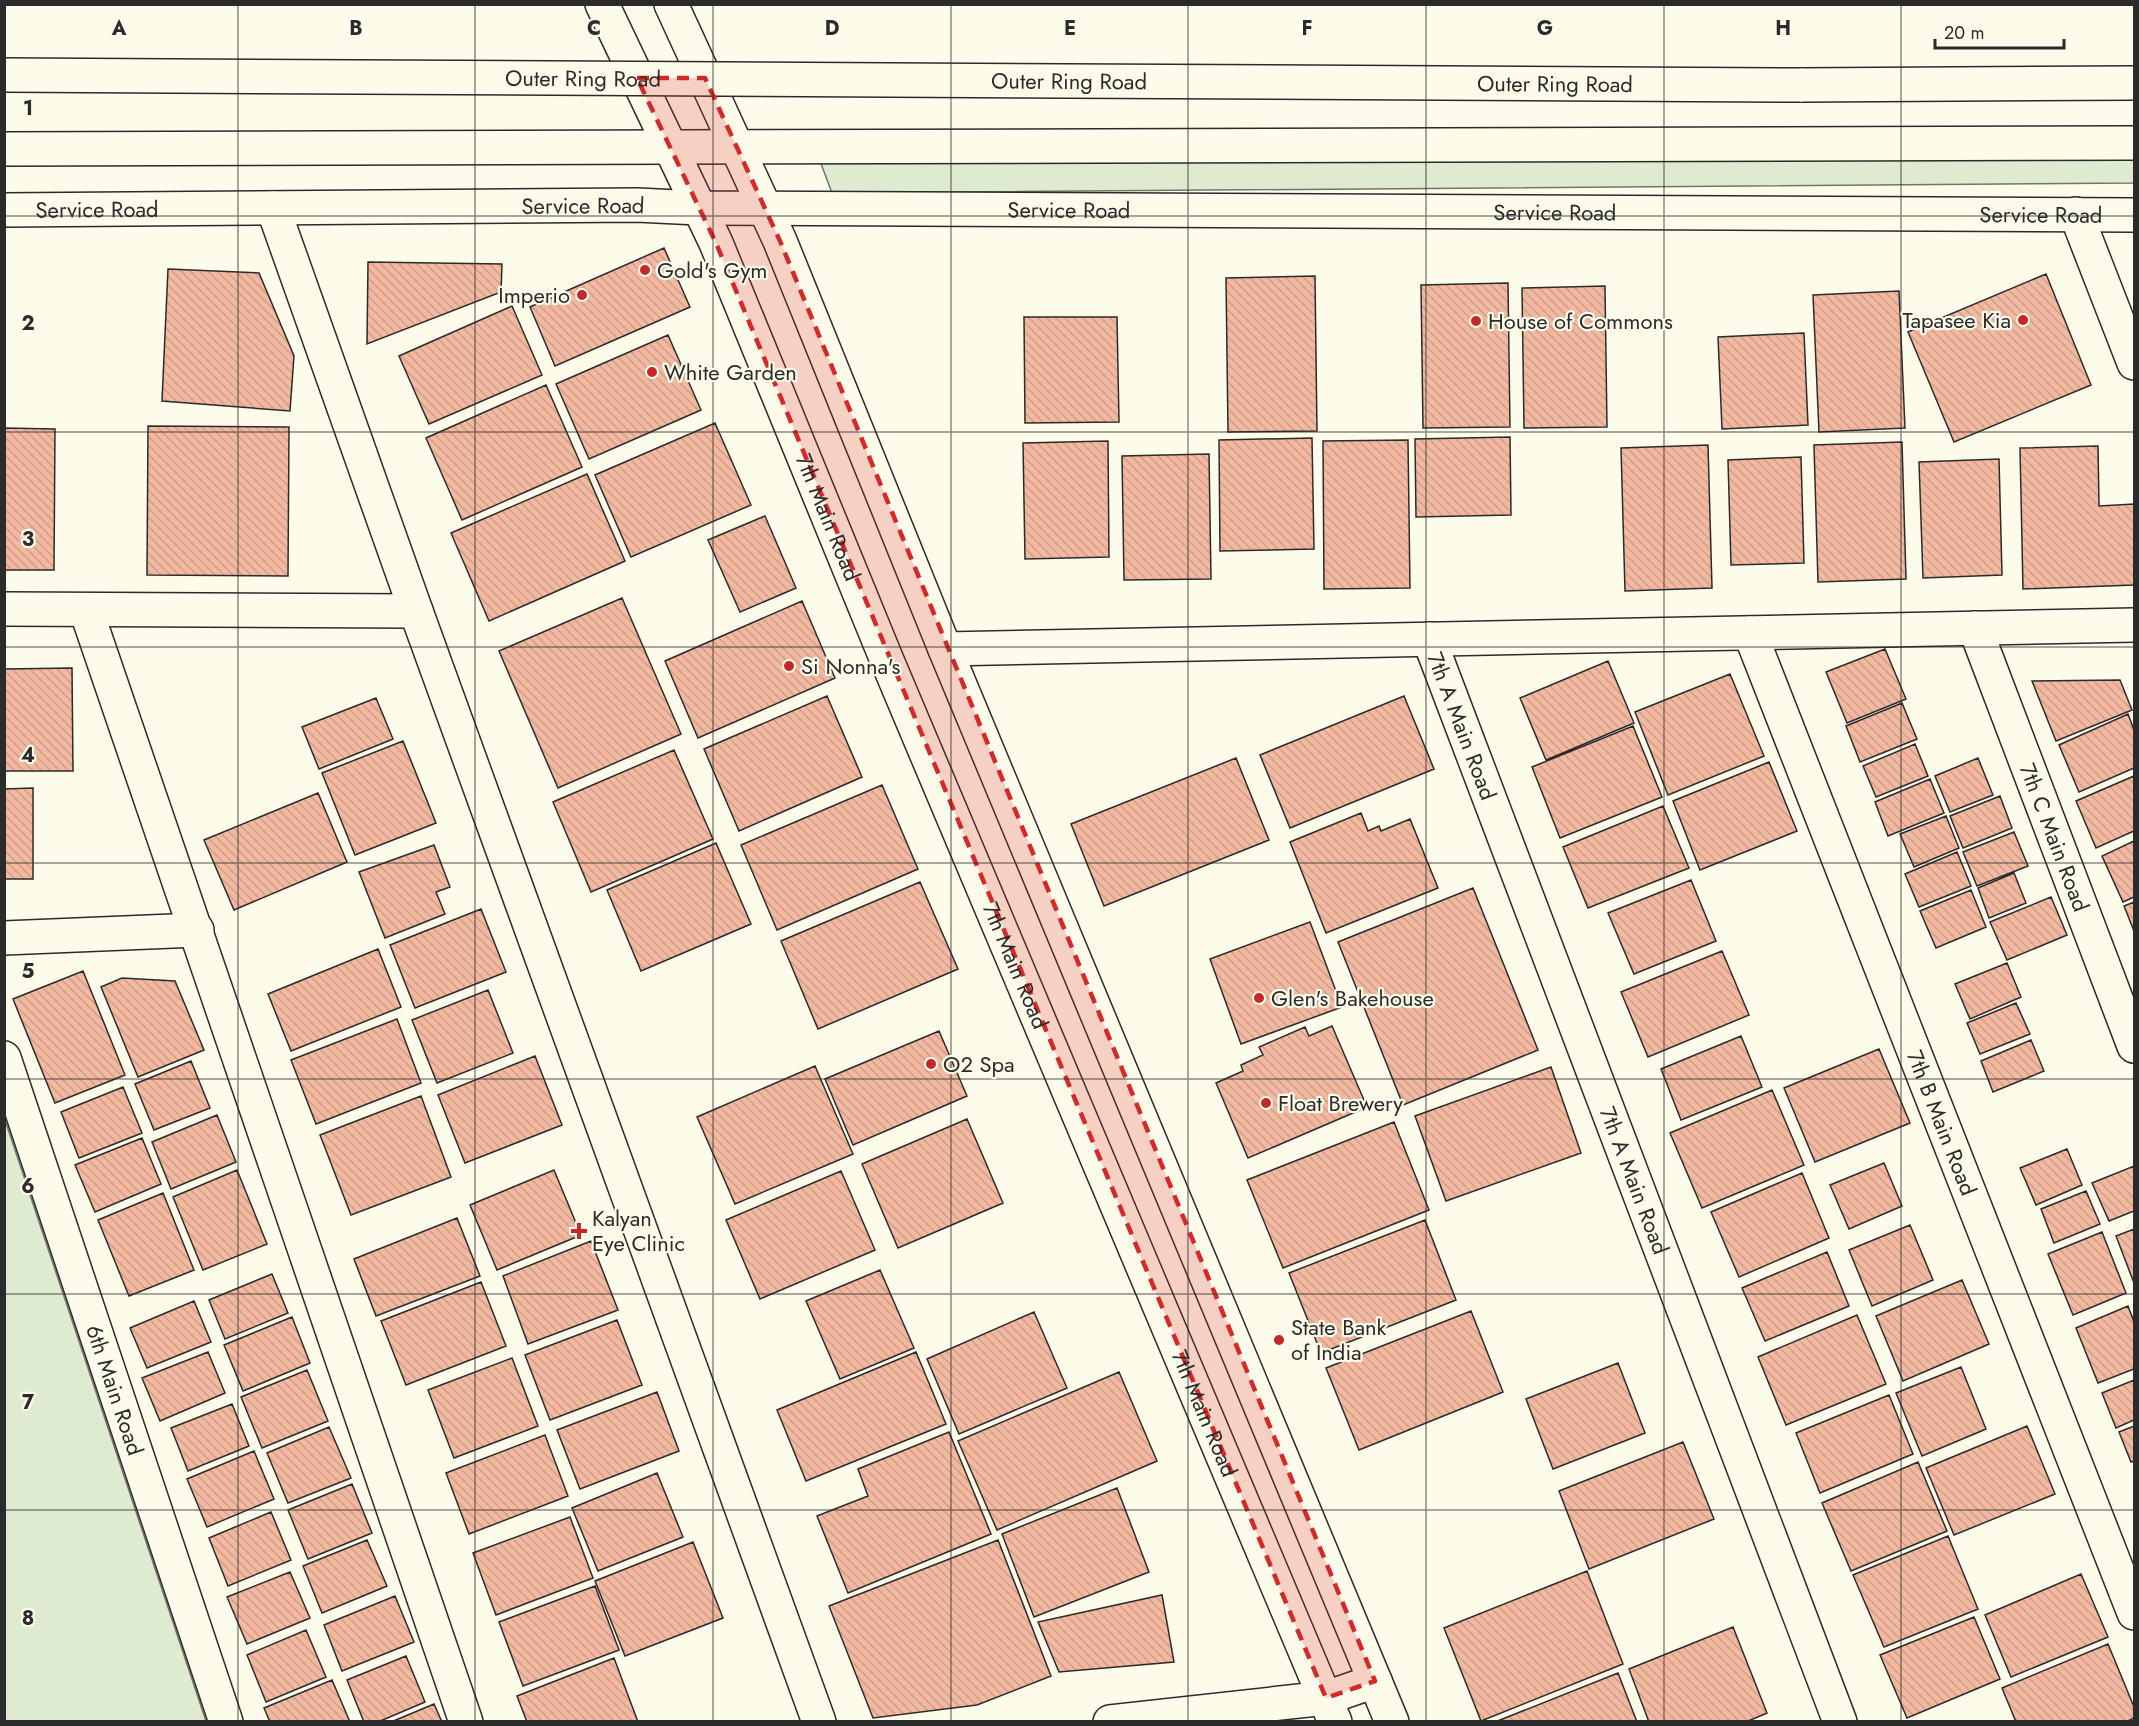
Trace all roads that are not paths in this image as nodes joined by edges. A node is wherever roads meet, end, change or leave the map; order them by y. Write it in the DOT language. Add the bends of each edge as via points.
graph roads {
  1 [pos="602,4"];
  2 [pos="671,4"];
  3 [pos="4,75"];
  4 [pos="2134,83"];
  5 [pos="2134,143"];
  6 [pos="4,149"];
  7 [pos="670,149"];
  8 [pos="738,149"];
  9 [pos="765,207"];
  10 [pos="273,208"];
  11 [pos="698,208"];
  12 [pos="4,210"];
  13 [pos="2076,214"];
  14 [pos="2134,215"];
  15 [pos="2134,363"];
  16 [pos="4,609"];
  17 [pos="86,610"];
  18 [pos="416,611"];
  19 [pos="2134,624"];
  20 [pos="1975,628"];
  21 [pos="1750,633"];
  22 [pos="1429,639"];
  23 [pos="945,649"];
  24 [pos="196,930"];
  25 [pos="4,938"];
  26 [pos="2134,1046"];
  27 [pos="4,1058"];
  28 [pos="2134,1613"];
  29 [pos="1375,1681"];
  30 [pos="1331,1710"];
  31 [pos="1273,1712"];
  32 [pos="226,1722"];
  33 [pos="466,1722"];
  34 [pos="819,1722"];
  35 [pos="1110,1722"];
  36 [pos="1392,1722"];
  37 [pos="1840,1722"];
  1 -- 7 [label="main road, 7th Main Road"];
  2 -- 8 [label="main road"];
  3 -- 4 [label="main road, Outer Ring Road, bridge" via="1800,85"];
  5 -- 8 [label="main road"];
  6 -- 7 [label="main road"];
  7 -- 8 [label="main road"];
  7 -- 11 [label="main road, 7th Main Road"];
  8 -- 9 [label="main road"];
  9 -- 11 [label="main road, Service Road"];
  9 -- 13 [label="main road, Service Road"];
  9 -- 23 [label="main road"];
  10 -- 11 [label="main road, Service Road"];
  10 -- 12 [label="main road, Service Road"];
  10 -- 18 [label="main road"];
  11 -- 30 [label="main road, 7th Main Road"];
  13 -- 14 [label="main road, Service Road"];
  13 -- 15 [label="main road"];
  16 -- 17 [label="main road"];
  17 -- 18 [label="main road"];
  17 -- 24 [label="main road"];
  18 -- 34 [label="main road"];
  19 -- 20 [label="main road"];
  20 -- 21 [label="main road"];
  20 -- 26 [label="main road, 7th C Main Road"];
  21 -- 22 [label="main road"];
  21 -- 28 [label="main road, 7th B Main Road"];
  22 -- 23 [label="main road"];
  22 -- 37 [label="main road, 7th A Main Road"];
  23 -- 29 [label="main road"];
  24 -- 25 [label="main road"];
  24 -- 33 [label="main road"];
  27 -- 32 [label="main road, 6th Main Road"];
  29 -- 30 [label="main road"];
  29 -- 36 [label="main road"];
  30 -- 31 [label="main road"];
  31 -- 35 [label="main road"];
}
